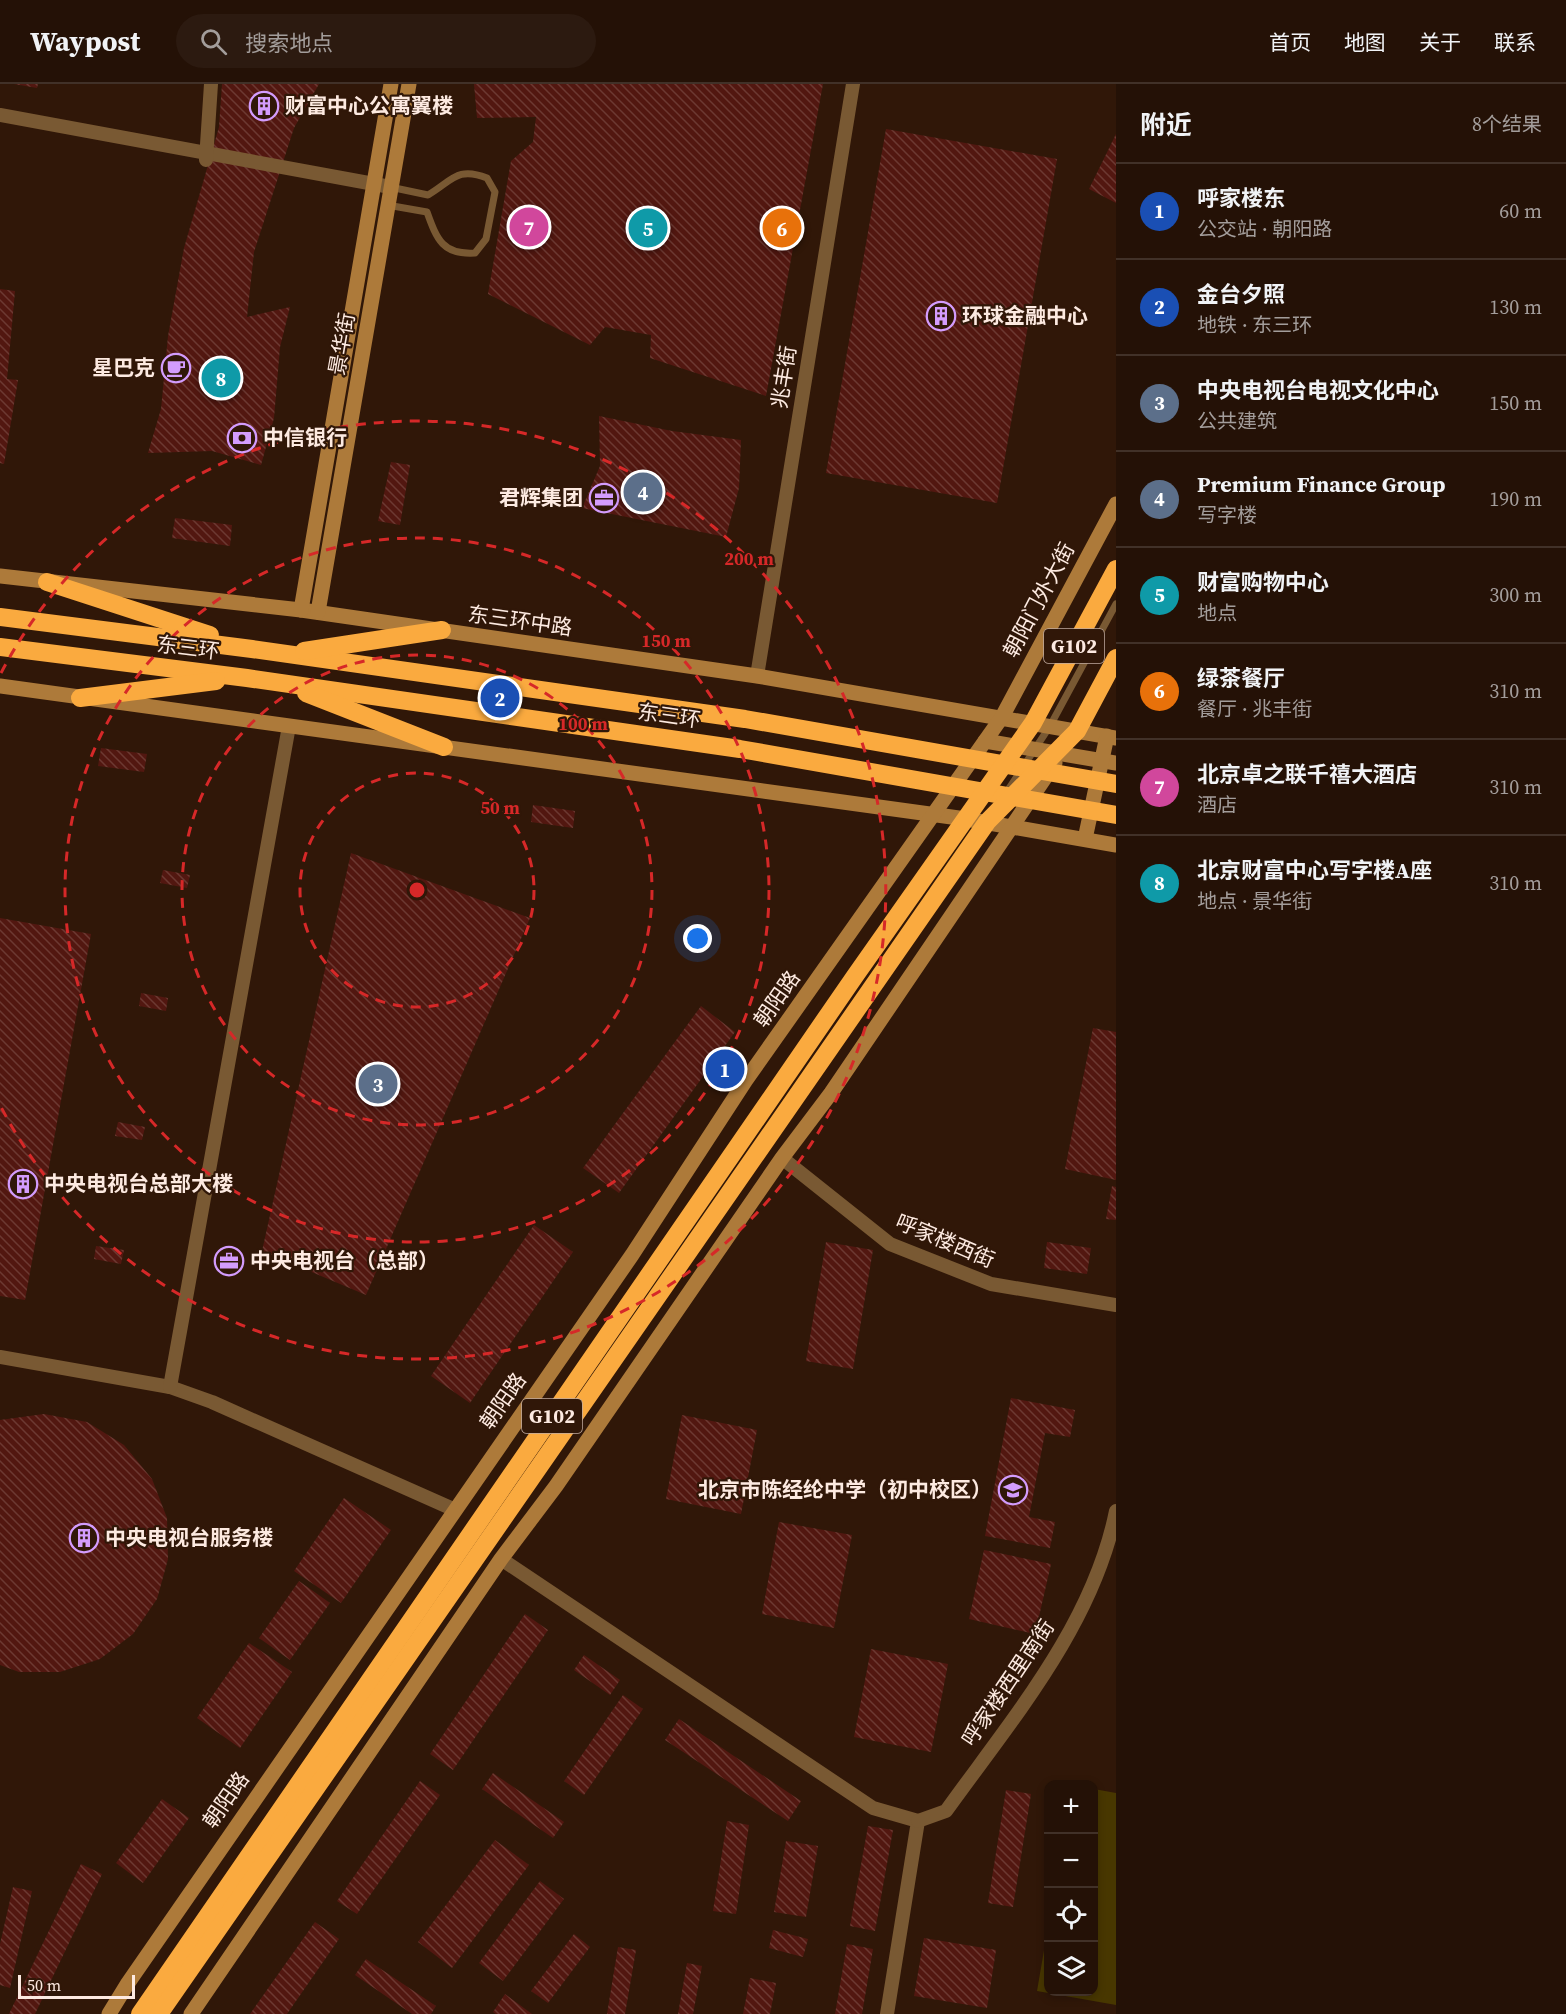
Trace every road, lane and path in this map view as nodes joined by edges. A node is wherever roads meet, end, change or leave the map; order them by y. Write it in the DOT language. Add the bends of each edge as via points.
graph roads {
  1 [pos="205,84"];
  2 [pos="211,84"];
  3 [pos="392,84"];
  4 [pos="409,84"];
  5 [pos="853,84"];
  6 [pos="0,115"];
  7 [pos="0,121"];
  8 [pos="204,156"];
  9 [pos="373,187"];
  10 [pos="388,195"];
  11 [pos="1116,504"];
  12 [pos="1116,569"];
  13 [pos="0,576"];
  14 [pos="46,582"];
  15 [pos="1116,604"];
  16 [pos="301,610"];
  17 [pos="318,612"];
  18 [pos="0,617"];
  19 [pos="442,630"];
  20 [pos="0,647"];
  21 [pos="252,649"];
  22 [pos="282,654"];
  23 [pos="1116,658"];
  24 [pos="757,676"];
  25 [pos="247,678"];
  26 [pos="277,682"];
  27 [pos="0,686"];
  28 [pos="80,698"];
  29 [pos="1002,717"];
  30 [pos="1041,724"];
  31 [pos="289,726"];
  32 [pos="1077,731"];
  33 [pos="1111,737"];
  34 [pos="985,741"];
  35 [pos="444,747"];
  36 [pos="1016,747"];
  37 [pos="1035,750"];
  38 [pos="1058,754"];
  39 [pos="1109,762"];
  40 [pos="1116,784"];
  41 [pos="935,814"];
  42 [pos="1116,815"];
  43 [pos="966,819"];
  44 [pos="987,822"];
  45 [pos="1012,826"];
  46 [pos="1085,839"];
  47 [pos="1116,845"];
  48 [pos="782,1158"];
  49 [pos="1116,1305"];
  50 [pos="0,1357"];
  51 [pos="170,1387"];
  52 [pos="453,1509"];
  53 [pos="1116,1511"];
  54 [pos="501,1559"];
  55 [pos="918,1821"];
  56 [pos="110,2014"];
  57 [pos="140,2014"];
  58 [pos="159,2014"];
  59 [pos="191,2014"];
  60 [pos="887,2014"];
  1 -- 8 [label="street"];
  2 -- 8 [label="street"];
  3 -- 9 [label="street, 景华街"];
  4 -- 10 [label="street, 景华街"];
  5 -- 24 [label="street, 兆丰街"];
  6 -- 8 [label="street"];
  7 -- 8 [label="street"];
  8 -- 9 [label="street"];
  9 -- 10 [label="street"];
  9 -- 16 [label="street, 景华街"];
  10 -- 10 [label="lane" via="428,212 439,242 458,254 475,253 486,239 495,192 487,178 471,172 456,175 428,195"];
  10 -- 17 [label="street, 景华街"];
  11 -- 29 [label="street, 朝阳门外大街"];
  12 -- 30 [label="highway, G102"];
  13 -- 14 [label="street, 东三环中路"];
  14 -- 16 [label="street, 东三环中路"];
  14 -- 21 [label="highway"];
  15 -- 30 [label="lane"];
  16 -- 17 [label="street, 东三环中路"];
  17 -- 19 [label="street, 东三环中路"];
  18 -- 21 [label="highway, 东三环"];
  19 -- 22 [label="highway"];
  19 -- 24 [label="street, 东三环中路"];
  20 -- 25 [label="highway, 东三环"];
  21 -- 22 [label="highway, 东三环"];
  22 -- 40 [label="highway, 东三环" via="745,719"];
  23 -- 32 [label="highway, G102"];
  24 -- 29 [label="street, 东三环中路"];
  25 -- 26 [label="highway, 东三环"];
  25 -- 28 [label="highway"];
  26 -- 35 [label="highway"];
  26 -- 42 [label="highway, 东三环" via="740,749"];
  27 -- 28 [label="street"];
  28 -- 31 [label="street"];
  29 -- 30 [label="street, 东三环中路"];
  29 -- 34 [label="street, 朝阳门外大街"];
  30 -- 32 [label="street, 东三环中路"];
  30 -- 36 [label="highway, G102"];
  30 -- 37 [label="lane"];
  31 -- 35 [label="street"];
  31 -- 51 [label="street"];
  32 -- 33 [label="street, 东三环中路"];
  32 -- 38 [label="highway, G102"];
  33 -- 39 [label="street"];
  34 -- 36 [label="street"];
  34 -- 41 [label="street, 朝阳路"];
  35 -- 41 [label="street"];
  36 -- 37 [label="street"];
  36 -- 43 [label="highway, G102"];
  37 -- 38 [label="street"];
  37 -- 44 [label="lane"];
  38 -- 39 [label="street"];
  38 -- 44 [label="highway, G102"];
  38 -- 45 [label="street"];
  39 -- 46 [label="street"];
  41 -- 43 [label="street"];
  41 -- 52 [label="street, 朝阳路" via="746,1080 632,1255"];
  43 -- 44 [label="street"];
  43 -- 57 [label="highway, G102"];
  44 -- 45 [label="street"];
  44 -- 58 [label="highway, G102"];
  45 -- 46 [label="street"];
  45 -- 48 [label="street" via="831,1093"];
  46 -- 47 [label="street"];
  48 -- 49 [label="street, 呼家楼西街" via="890,1244 991,1284"];
  48 -- 54 [label="street" via="556,1486"];
  50 -- 51 [label="street"];
  51 -- 52 [label="street"];
  52 -- 56 [label="street, 朝阳路"];
  53 -- 55 [label="street, 呼家楼西里南街" via="1110,1544 1064,1645 946,1811"];
  54 -- 55 [label="street" via="873,1808"];
  54 -- 59 [label="street"];
  55 -- 60 [label="street"];
}
